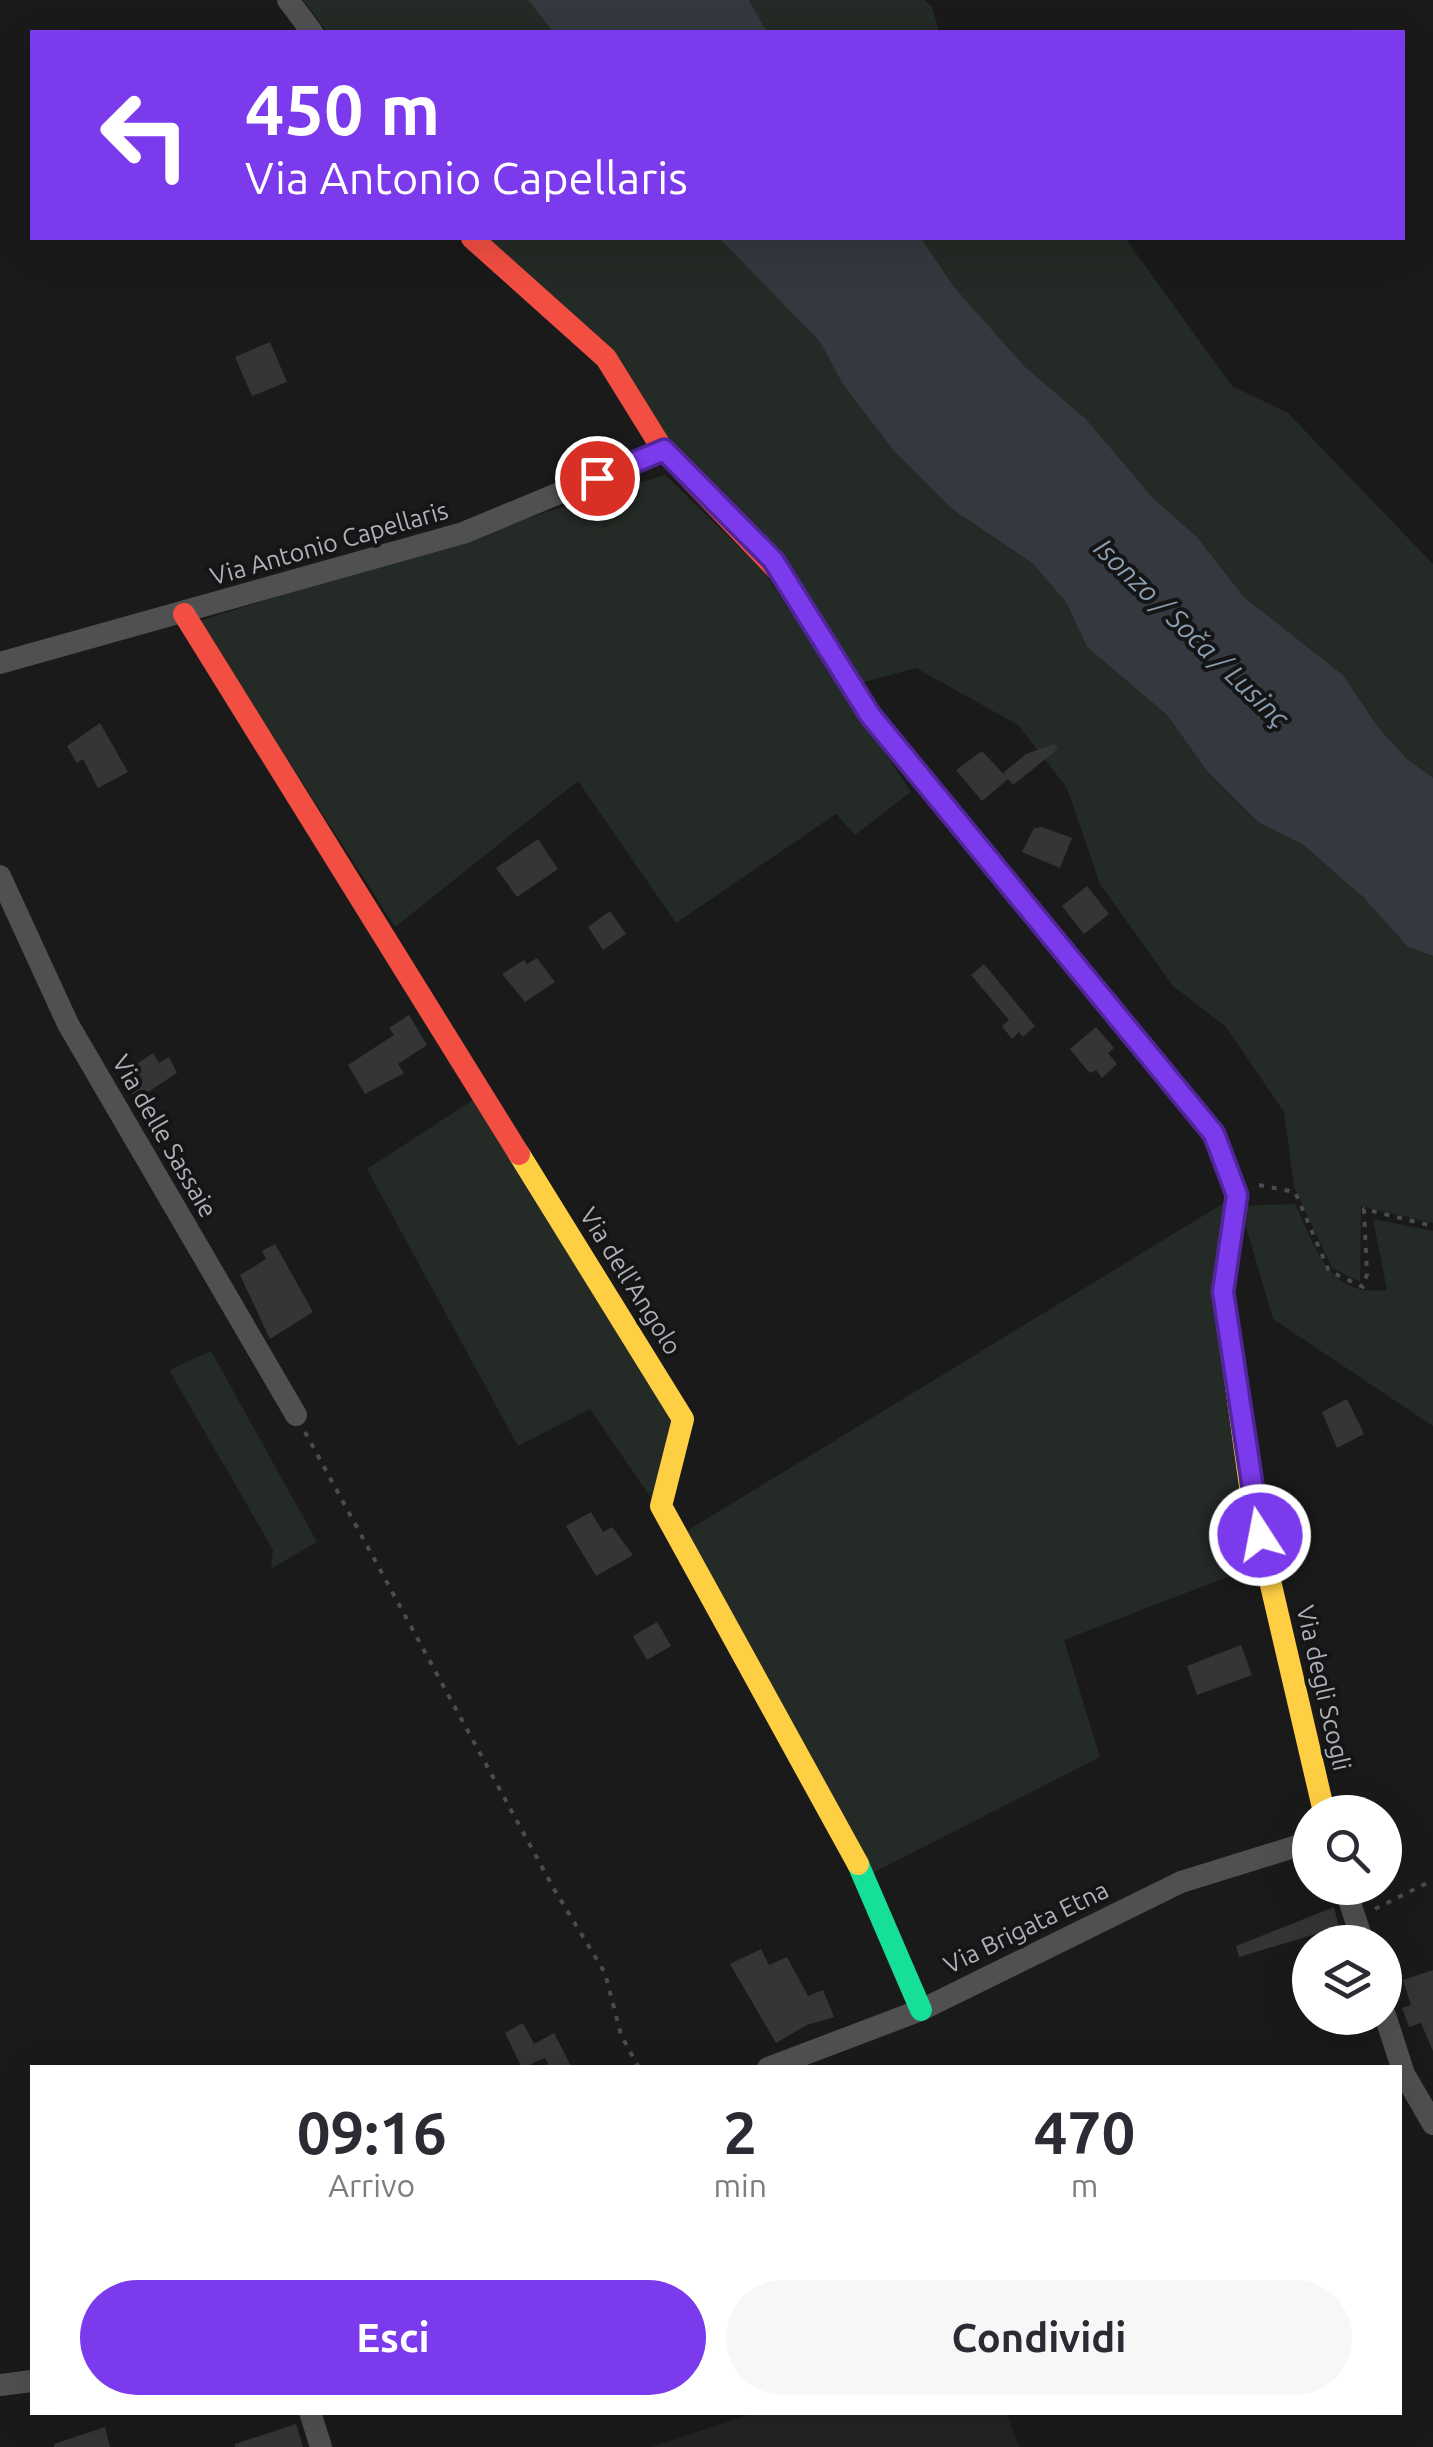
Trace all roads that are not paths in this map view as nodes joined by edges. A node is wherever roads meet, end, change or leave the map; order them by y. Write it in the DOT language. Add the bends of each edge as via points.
graph roads {
  1 [pos="288,0"];
  2 [pos="310,30"];
  3 [pos="474,240"];
  4 [pos="664,450"];
  5 [pos="184,614"];
  6 [pos="0,663"];
  7 [pos="0,876"];
  8 [pos="296,1415"];
  9 [pos="1320,1795"];
  10 [pos="1292,1848"];
  11 [pos="921,2010"];
  12 [pos="1391,2035"];
  13 [pos="776,2065"];
  14 [pos="1401,2065"];
  15 [pos="1402,2068"];
  16 [pos="1433,2124"];
  17 [pos="30,2381"];
  18 [pos="0,2385"];
  19 [pos="311,2415"];
  20 [pos="321,2447"];
  1 -- 2 [label="street"];
  3 -- 4 [label="street, Via degli Scogli" via="606,358"];
  4 -- 5 [label="street, Via Antonio Capellaris" via="463,534"];
  4 -- 9 [label="street, Via degli Scogli" via="773,560 870,715 1201,1116 1237,1195 1223,1292 1254,1508"];
  5 -- 6 [label="street, Via Antonio Capellaris"];
  5 -- 11 [label="street, Via dell'Angolo" via="684,1419 661,1506 865,1876"];
  7 -- 8 [label="street, Via delle Sassaie" via="68,1024"];
  10 -- 11 [label="street, Via Brigata Etna" via="1180,1882"];
  11 -- 13 [label="street, Via Brigata Etna"];
  12 -- 14 [label="street"];
  15 -- 16 [label="street"];
  17 -- 18 [label="street"];
  19 -- 20 [label="street"];
}
